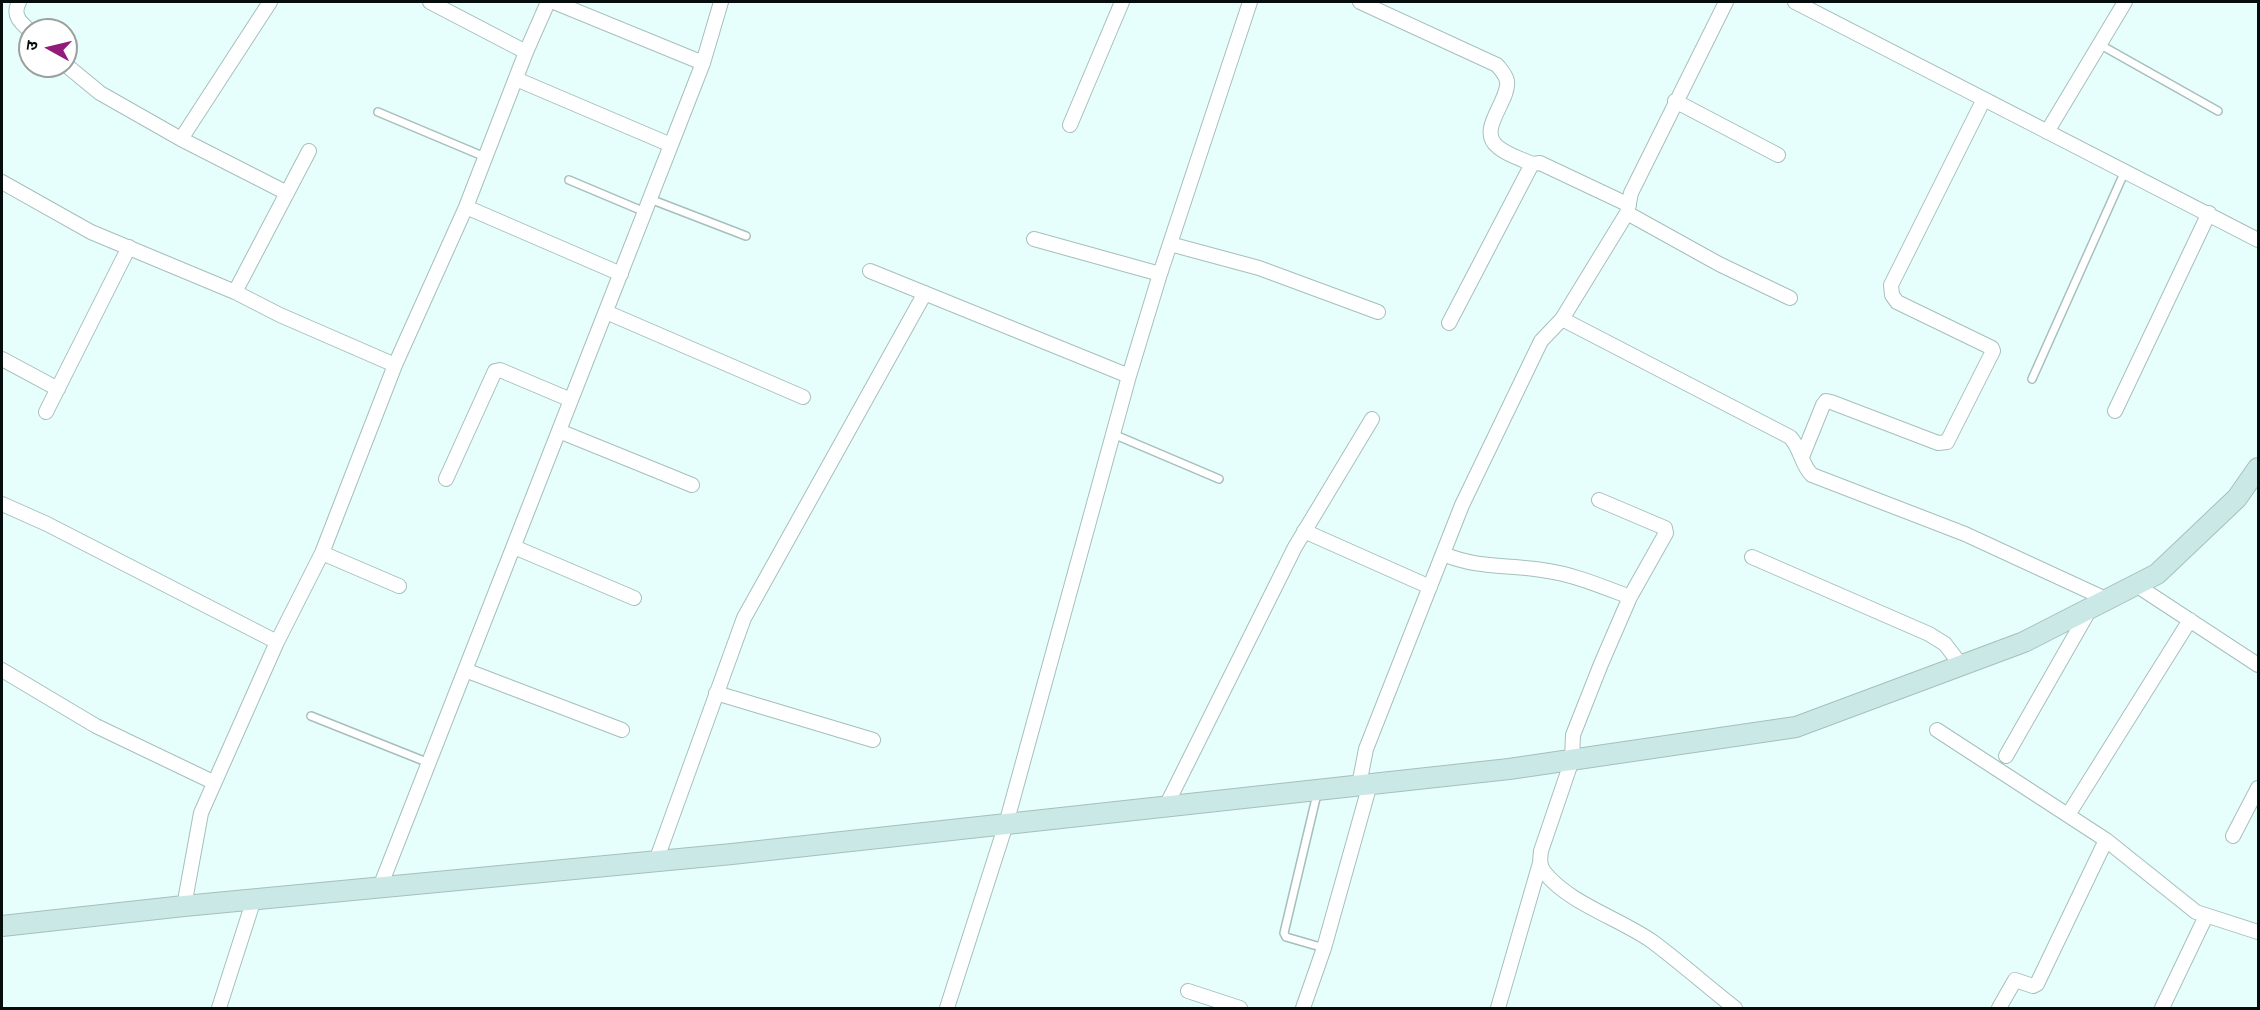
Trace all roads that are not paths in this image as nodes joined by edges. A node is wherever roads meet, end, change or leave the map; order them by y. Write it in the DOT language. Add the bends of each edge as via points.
graph roads {
  1 [pos="19,2"];
  2 [pos="270,2"];
  3 [pos="430,2"];
  4 [pos="548,2"];
  5 [pos="554,2"];
  6 [pos="721,2"];
  7 [pos="1122,2"];
  8 [pos="1250,2"];
  9 [pos="1360,2"];
  10 [pos="1726,2"];
  11 [pos="1795,2"];
  12 [pos="2125,2"];
  13 [pos="18,19"];
  14 [pos="2099,44"];
  15 [pos="526,52"];
  16 [pos="703,63"];
  17 [pos="78,75"];
  18 [pos="516,79"];
  19 [pos="1984,99"];
  20 [pos="1675,101"];
  21 [pos="2218,111"];
  22 [pos="378,112"];
  23 [pos="1070,125"];
  24 [pos="2047,132"];
  25 [pos="181,139"];
  26 [pos="671,145"];
  27 [pos="309,151"];
  28 [pos="1778,155"];
  29 [pos="485,157"];
  30 [pos="1532,164"];
  31 [pos="2124,171"];
  32 [pos="569,180"];
  33 [pos="2,182"];
  34 [pos="287,193"];
  35 [pos="647,205"];
  36 [pos="466,207"];
  37 [pos="1628,209"];
  38 [pos="2209,213"];
  39 [pos="746,236"];
  40 [pos="1034,238"];
  41 [pos="2259,240"];
  42 [pos="1170,244"];
  43 [pos="129,247"];
  44 [pos="870,271"];
  45 [pos="621,274"];
  46 [pos="1160,274"];
  47 [pos="235,292"];
  48 [pos="925,293"];
  49 [pos="1790,298"];
  50 [pos="606,312"];
  51 [pos="1378,312"];
  52 [pos="1562,319"];
  53 [pos="1449,323"];
  54 [pos="2,359"];
  55 [pos="395,365"];
  56 [pos="1129,376"];
  57 [pos="2032,379"];
  58 [pos="58,389"];
  59 [pos="803,397"];
  60 [pos="571,400"];
  61 [pos="2115,411"];
  62 [pos="46,412"];
  63 [pos="1372,419"];
  64 [pos="559,431"];
  65 [pos="1113,434"];
  66 [pos="1802,457"];
  67 [pos="2259,468"];
  68 [pos="446,479"];
  69 [pos="1219,479"];
  70 [pos="692,485"];
  71 [pos="1599,500"];
  72 [pos="2,504"];
  73 [pos="1304,531"];
  74 [pos="514,547"];
  75 [pos="322,553"];
  76 [pos="1443,554"];
  77 [pos="1752,557"];
  78 [pos="2136,585"];
  79 [pos="399,586"];
  80 [pos="1430,588"];
  81 [pos="1630,597"];
  82 [pos="634,598"];
  83 [pos="2108,600"];
  84 [pos="2090,609"];
  85 [pos="2190,620"];
  86 [pos="277,642"];
  87 [pos="2259,664"];
  88 [pos="1961,666"];
  89 [pos="2,670"];
  90 [pos="465,670"];
  91 [pos="716,693"];
  92 [pos="311,716"];
  93 [pos="622,730"];
  94 [pos="1937,730"];
  95 [pos="873,740"];
  96 [pos="2006,756"];
  97 [pos="1572,760"];
  98 [pos="429,763"];
  99 [pos="213,782"];
  100 [pos="1365,785"];
  101 [pos="2259,788"];
  102 [pos="1317,790"];
  103 [pos="1166,806"];
  104 [pos="2068,815"];
  105 [pos="1006,824"];
  106 [pos="2233,836"];
  107 [pos="2106,840"];
  108 [pos="656,861"];
  109 [pos="1540,863"];
  110 [pos="380,887"];
  111 [pos="254,899"];
  112 [pos="184,906"];
  113 [pos="2206,916"];
  114 [pos="2,926"];
  115 [pos="2259,932"];
  116 [pos="1324,948"];
  117 [pos="1188,991"];
  118 [pos="219,1008"];
  119 [pos="947,1008"];
  120 [pos="1240,1008"];
  121 [pos="1303,1008"];
  122 [pos="1498,1008"];
  123 [pos="1735,1008"];
  124 [pos="1998,1008"];
  125 [pos="2162,1008"];
  1 -- 13 [label="street"];
  2 -- 25 [label="street"];
  3 -- 15 [label="street"];
  4 -- 15 [label="street"];
  5 -- 16 [label="street"];
  6 -- 16 [label="street"];
  7 -- 23 [label="street"];
  8 -- 42 [label="street"];
  9 -- 30 [label="street" via="1497,64 1507,78 1508,92 1492,122 1492,139 1497,147"];
  10 -- 20 [label="street"];
  11 -- 19 [label="street"];
  12 -- 14 [label="street"];
  14 -- 21 [label="lane"];
  14 -- 24 [label="street"];
  15 -- 18 [label="street"];
  16 -- 26 [label="street"];
  17 -- 25 [label="street" via="100,93"];
  18 -- 26 [label="street"];
  18 -- 29 [label="street"];
  19 -- 24 [label="street"];
  19 -- 66 [label="street" via="1891,285 1897,302 1992,348 1947,442 1938,443 1826,401"];
  20 -- 28 [label="street"];
  20 -- 37 [label="street" via="1631,194"];
  22 -- 29 [label="lane"];
  24 -- 31 [label="street"];
  25 -- 34 [label="street"];
  26 -- 35 [label="street"];
  27 -- 34 [label="street"];
  29 -- 36 [label="street"];
  30 -- 37 [label="street" via="1540,163"];
  30 -- 53 [label="street"];
  31 -- 38 [label="street"];
  31 -- 57 [label="lane"];
  32 -- 35 [label="lane"];
  33 -- 43 [label="street" via="91,232"];
  34 -- 47 [label="street"];
  35 -- 39 [label="lane"];
  35 -- 45 [label="street"];
  36 -- 45 [label="street"];
  36 -- 55 [label="street"];
  37 -- 49 [label="street" via="1719,264"];
  37 -- 52 [label="street"];
  38 -- 41 [label="street"];
  38 -- 61 [label="street"];
  40 -- 46 [label="street"];
  42 -- 46 [label="street"];
  42 -- 51 [label="street" via="1259,268"];
  43 -- 47 [label="street"];
  43 -- 58 [label="street"];
  44 -- 48 [label="street"];
  45 -- 50 [label="street"];
  46 -- 56 [label="street"];
  47 -- 55 [label="street"];
  48 -- 56 [label="street"];
  48 -- 91 [label="street" via="744,618"];
  50 -- 59 [label="street"];
  50 -- 60 [label="street"];
  52 -- 66 [label="street" via="1790,437"];
  52 -- 76 [label="street" via="1541,341 1462,505"];
  54 -- 58 [label="street"];
  55 -- 75 [label="street"];
  56 -- 65 [label="street"];
  58 -- 62 [label="street"];
  60 -- 64 [label="street"];
  60 -- 68 [label="street" via="495,371"];
  63 -- 73 [label="street"];
  64 -- 70 [label="street"];
  64 -- 74 [label="street"];
  65 -- 69 [label="lane"];
  65 -- 105 [label="street"];
  66 -- 83 [label="street" via="1812,475 1965,534"];
  67 -- 78 [label="street" via="2237,498 2157,574"];
  71 -- 81 [label="street" via="1666,530"];
  72 -- 86 [label="street"];
  73 -- 80 [label="street"];
  73 -- 103 [label="street"];
  74 -- 82 [label="street"];
  74 -- 90 [label="street"];
  75 -- 79 [label="street"];
  75 -- 86 [label="street"];
  76 -- 80 [label="street"];
  76 -- 81 [label="street" via="1484,566 1564,574"];
  77 -- 88 [label="street" via="1929,633 1945,644"];
  78 -- 83 [label="street"];
  78 -- 85 [label="street"];
  80 -- 100 [label="street" via="1366,748"];
  81 -- 97 [label="street" via="1573,735"];
  83 -- 84 [label="street"];
  84 -- 88 [label="street" via="2024,642"];
  84 -- 96 [label="street"];
  85 -- 87 [label="street"];
  85 -- 104 [label="street"];
  86 -- 99 [label="street"];
  88 -- 97 [label="street" via="1796,727"];
  89 -- 99 [label="street" via="96,726"];
  90 -- 93 [label="street"];
  90 -- 98 [label="street"];
  91 -- 95 [label="street"];
  91 -- 108 [label="street"];
  92 -- 98 [label="lane"];
  94 -- 104 [label="street"];
  97 -- 100 [label="street"];
  97 -- 109 [label="street"];
  98 -- 110 [label="street"];
  99 -- 112 [label="street" via="201,813"];
  100 -- 102 [label="street"];
  100 -- 116 [label="street"];
  101 -- 106 [label="street"];
  102 -- 103 [label="street"];
  102 -- 116 [label="lane" via="1284,933 1286,937"];
  103 -- 105 [label="street"];
  104 -- 107 [label="street"];
  105 -- 108 [label="street"];
  105 -- 119 [label="street"];
  107 -- 113 [label="street" via="2190,908"];
  107 -- 124 [label="street" via="2037,984 2015,980"];
  108 -- 110 [label="street"];
  109 -- 122 [label="street"];
  109 -- 123 [label="street" via="1555,883 1651,941"];
  110 -- 111 [label="street"];
  111 -- 112 [label="street"];
  111 -- 118 [label="street"];
  112 -- 114 [label="street"];
  113 -- 115 [label="street"];
  113 -- 125 [label="street"];
  116 -- 121 [label="street"];
  117 -- 120 [label="street"];
}
